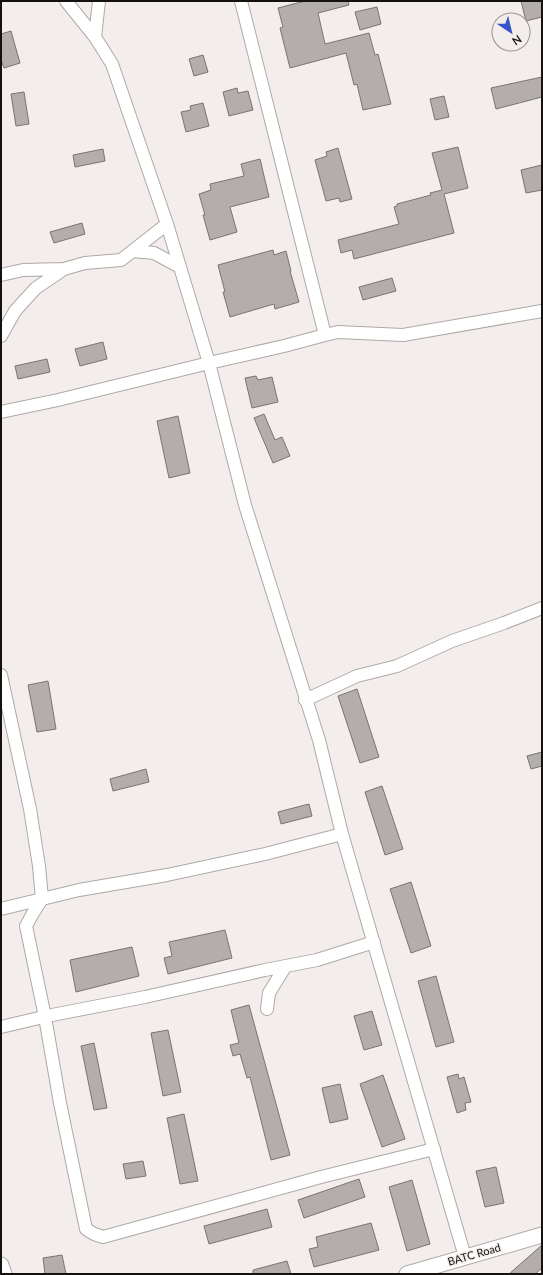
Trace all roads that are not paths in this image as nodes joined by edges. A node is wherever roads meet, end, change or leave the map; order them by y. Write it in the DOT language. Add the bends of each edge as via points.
graph roads {
  1 [pos="66,1"];
  2 [pos="99,1"];
  3 [pos="241,1"];
  4 [pos="95,37"];
  5 [pos="167,224"];
  6 [pos="133,251"];
  7 [pos="180,267"];
  8 [pos="64,269"];
  9 [pos="1,274"];
  10 [pos="542,311"];
  11 [pos="325,335"];
  12 [pos="1,336"];
  13 [pos="209,362"];
  14 [pos="1,412"];
  15 [pos="542,608"];
  16 [pos="1,675"];
  17 [pos="306,700"];
  18 [pos="342,834"];
  19 [pos="42,899"];
  20 [pos="1,909"];
  21 [pos="374,942"];
  22 [pos="285,967"];
  23 [pos="267,1009"];
  24 [pos="45,1017"];
  25 [pos="1,1027"];
  26 [pos="434,1149"];
  27 [pos="542,1235"];
  28 [pos="465,1257"];
  29 [pos="1,1265"];
  30 [pos="4,1274"];
  31 [pos="406,1274"];
  1 -- 4 [label="street"];
  2 -- 4 [label="street"];
  3 -- 11 [label="street"];
  4 -- 5 [label="street" via="112,64"];
  5 -- 6 [label="street"];
  5 -- 7 [label="street"];
  6 -- 7 [label="street" via="154,253"];
  6 -- 8 [label="street" via="121,260 85,263"];
  7 -- 13 [label="street"];
  8 -- 9 [label="street" via="23,270"];
  8 -- 12 [label="street" via="36,288 15,311"];
  10 -- 11 [label="street" via="403,335 338,332"];
  11 -- 13 [label="street"];
  13 -- 14 [label="street"];
  13 -- 17 [label="street" via="246,505"];
  15 -- 17 [label="street" via="452,640 397,666 357,676"];
  16 -- 19 [label="street" via="30,809"];
  17 -- 18 [label="street" via="319,740"];
  18 -- 19 [label="street" via="265,854"];
  18 -- 21 [label="street"];
  19 -- 20 [label="street"];
  19 -- 24 [label="street" via="26,926"];
  21 -- 22 [label="street"];
  21 -- 26 [label="street"];
  22 -- 23 [label="street" via="269,992"];
  22 -- 24 [label="street"];
  24 -- 25 [label="street"];
  24 -- 26 [label="street" via="86,1229 94,1234 103,1237"];
  26 -- 28 [label="street"];
  27 -- 28 [label="street, BATC Road"];
  28 -- 31 [label="street, BATC Road"];
  29 -- 30 [label="street"];
}
